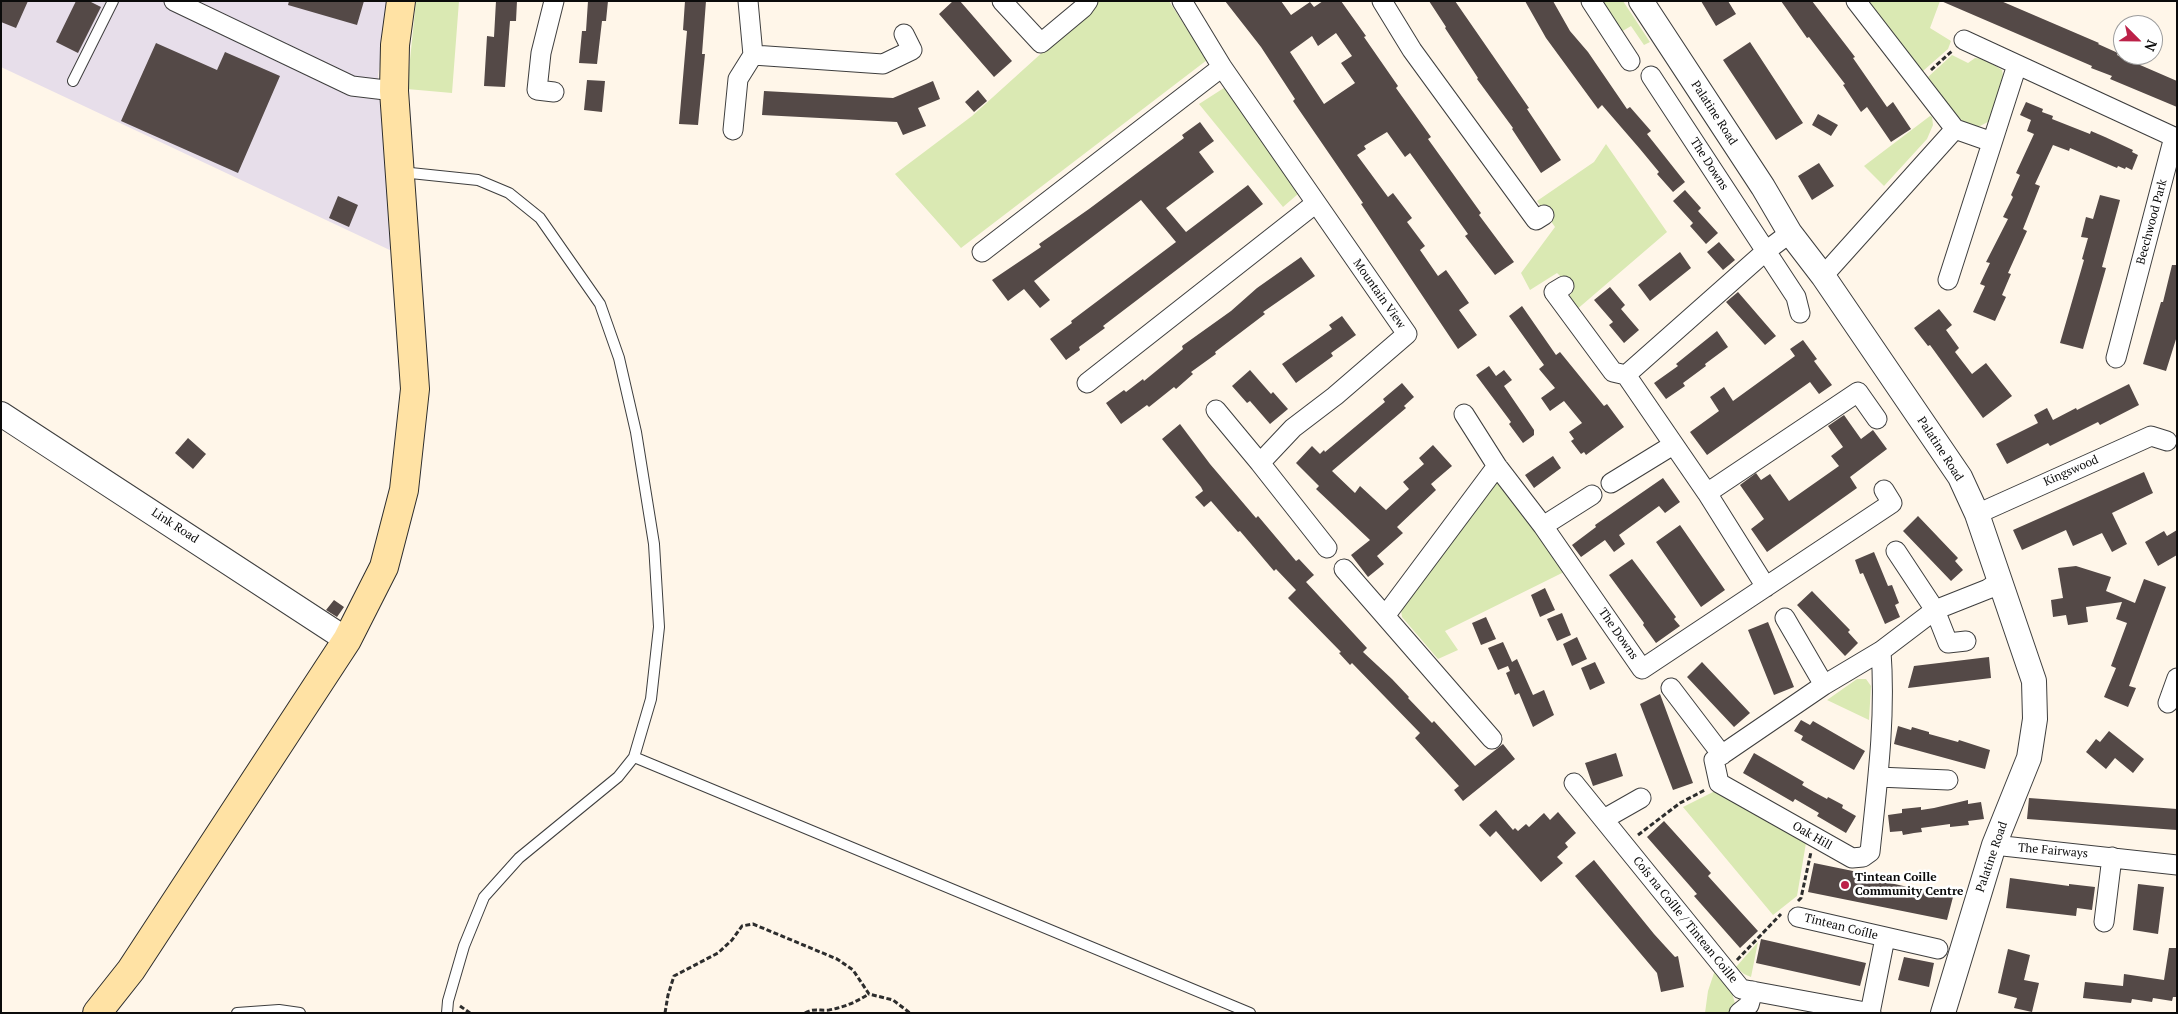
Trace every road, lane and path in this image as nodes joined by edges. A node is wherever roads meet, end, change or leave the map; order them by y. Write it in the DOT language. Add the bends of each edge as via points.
graph roads {
  1 [pos="113,1"];
  2 [pos="174,1"];
  3 [pos="401,1"];
  4 [pos="554,1"];
  5 [pos="748,1"];
  6 [pos="1002,1"];
  7 [pos="1088,1"];
  8 [pos="1182,1"];
  9 [pos="1382,1"];
  10 [pos="1591,1"];
  11 [pos="1641,1"];
  12 [pos="1856,1"];
  13 [pos="904,34"];
  14 [pos="1964,40"];
  15 [pos="753,55"];
  16 [pos="1630,61"];
  17 [pos="2016,65"];
  18 [pos="1222,66"];
  19 [pos="1651,76"];
  20 [pos="1918,81"];
  21 [pos="73,82"];
  22 [pos="394,91"];
  23 [pos="554,92"];
  24 [pos="733,130"];
  25 [pos="1955,130"];
  26 [pos="1992,142"];
  27 [pos="401,172"];
  28 [pos="1316,204"];
  29 [pos="1544,215"];
  30 [pos="1790,233"];
  31 [pos="1766,251"];
  32 [pos="982,252"];
  33 [pos="1823,276"];
  34 [pos="1948,280"];
  35 [pos="1564,286"];
  36 [pos="1800,313"];
  37 [pos="2116,358"];
  38 [pos="1626,375"];
  39 [pos="1087,383"];
  40 [pos="1216,410"];
  41 [pos="1,414"];
  42 [pos="1464,414"];
  43 [pos="1877,419"];
  44 [pos="2167,441"];
  45 [pos="1673,446"];
  46 [pos="1260,462"];
  47 [pos="1497,466"];
  48 [pos="1610,483"];
  49 [pos="1884,490"];
  50 [pos="1707,493"];
  51 [pos="1592,495"];
  52 [pos="1977,514"];
  53 [pos="1542,526"];
  54 [pos="1327,548"];
  55 [pos="1896,551"];
  56 [pos="1344,570"];
  57 [pos="2000,581"];
  58 [pos="1766,587"];
  59 [pos="1936,610"];
  60 [pos="1385,616"];
  61 [pos="1785,618"];
  62 [pos="347,640"];
  63 [pos="1966,640"];
  64 [pos="1881,651"];
  65 [pos="2177,678"];
  66 [pos="1824,685"];
  67 [pos="1670,688"];
  68 [pos="2168,703"];
  69 [pos="1492,739"];
  70 [pos="1722,755"];
  71 [pos="634,757"];
  72 [pos="1878,777"];
  73 [pos="1948,780"];
  74 [pos="1574,783"];
  75 [pos="1719,783"];
  76 [pos="1641,798"];
  77 [pos="1604,819"];
  78 [pos="1814,837"];
  79 [pos="1994,845"];
  80 [pos="1625,846"];
  81 [pos="2112,857"];
  82 [pos="2177,865"];
  83 [pos="1792,910"];
  84 [pos="2104,922"];
  85 [pos="1885,938"];
  86 [pos="1938,949"];
  87 [pos="1726,971"];
  88 [pos="1753,992"];
  89 [pos="869,994"];
  90 [pos="100,1012"];
  91 [pos="237,1013"];
  92 [pos="300,1013"];
  93 [pos="447,1013"];
  94 [pos="665,1013"];
  95 [pos="805,1013"];
  96 [pos="910,1013"];
  97 [pos="1250,1013"];
  98 [pos="1739,1013"];
  99 [pos="1871,1013"];
  100 [pos="1943,1013"];
  1 -- 21 [label="lane"];
  2 -- 22 [label="street" via="352,86"];
  3 -- 22 [label="main road" via="395,45"];
  4 -- 23 [label="street" via="541,53 537,90"];
  5 -- 15 [label="street"];
  6 -- 7 [label="street" via="1041,43"];
  8 -- 18 [label="street, Mountain View"];
  9 -- 29 [label="street" via="1412,50 1536,220"];
  10 -- 16 [label="street"];
  11 -- 30 [label="street, Palatine Road"];
  12 -- 20 [label="street"];
  13 -- 15 [label="street" via="912,50 883,64"];
  14 -- 17 [label="street, Beechwood Park"];
  14 -- 20 [label="path"];
  15 -- 24 [label="street" via="738,79"];
  17 -- 26 [label="street"];
  17 -- 37 [label="street, Beechwood Park" via="2174,137"];
  18 -- 28 [label="street, Mountain View"];
  18 -- 32 [label="street"];
  19 -- 31 [label="street, The Downs"];
  20 -- 25 [label="street"];
  22 -- 27 [label="main road"];
  25 -- 26 [label="street"];
  25 -- 33 [label="street"];
  26 -- 34 [label="street"];
  27 -- 62 [label="main road" via="415,389 404,490 384,567"];
  27 -- 71 [label="lane" via="478,180 509,193 540,218 600,304 620,358 654,544 659,627 651,699"];
  28 -- 39 [label="street"];
  28 -- 46 [label="street, Mountain View" via="1407,334 1294,428"];
  30 -- 31 [label="street"];
  30 -- 33 [label="street, Palatine Road"];
  31 -- 36 [label="street, The Downs" via="1796,297"];
  31 -- 38 [label="street"];
  33 -- 52 [label="street, Palatine Road" via="1960,477"];
  35 -- 38 [label="street" via="1554,292 1613,372"];
  38 -- 45 [label="street"];
  40 -- 46 [label="street"];
  41 -- 62 [label="street, Link Road"];
  42 -- 47 [label="street, The Downs"];
  43 -- 50 [label="street" via="1858,392"];
  44 -- 52 [label="street, Kingswood" via="2150,436"];
  45 -- 48 [label="street"];
  45 -- 50 [label="street"];
  46 -- 54 [label="street"];
  47 -- 53 [label="street, The Downs"];
  47 -- 60 [label="street"];
  49 -- 58 [label="street, The Downs" via="1892,503"];
  50 -- 58 [label="street"];
  51 -- 53 [label="street"];
  52 -- 57 [label="street, Palatine Road"];
  53 -- 58 [label="street, The Downs" via="1642,669"];
  55 -- 59 [label="street"];
  56 -- 60 [label="street"];
  57 -- 59 [label="street"];
  57 -- 79 [label="street, Palatine Road" via="2034,681 2035,719 2029,758"];
  59 -- 63 [label="street" via="1948,643"];
  59 -- 64 [label="street"];
  60 -- 69 [label="street"];
  61 -- 66 [label="street"];
  62 -- 90 [label="main road" via="131,970"];
  64 -- 66 [label="street"];
  64 -- 72 [label="street, Oak Hill" via="1883,677"];
  65 -- 68 [label="street"];
  66 -- 70 [label="street"];
  67 -- 70 [label="street"];
  70 -- 75 [label="street" via="1714,760"];
  71 -- 93 [label="lane" via="618,777 519,858 484,897 464,946"];
  71 -- 97 [label="lane"];
  72 -- 73 [label="street"];
  72 -- 78 [label="street, Oak Hill" via="1870,852 1863,858 1852,858"];
  74 -- 77 [label="street, Coís na Coílle / Tintean Coille"];
  75 -- 78 [label="street, Oak Hill"];
  75 -- 80 [label="path" via="1680,803"];
  76 -- 77 [label="street"];
  77 -- 80 [label="street, Coís na Coílle / Tintean Coille"];
  78 -- 83 [label="path" via="1801,898"];
  79 -- 81 [label="street, The Fairways"];
  79 -- 100 [label="street, Palatine Road"];
  80 -- 87 [label="street, Coís na Coílle / Tintean Coille"];
  81 -- 82 [label="street, The Fairways"];
  81 -- 84 [label="street"];
  83 -- 85 [label="street, Tintean Coílle"];
  83 -- 87 [label="path" via="1772,922"];
  85 -- 86 [label="street, Tintean Coílle"];
  85 -- 99 [label="street, Tintean Coílle"];
  87 -- 88 [label="street, Coís na Coílle / Tintean Coille" via="1741,988"];
  88 -- 98 [label="street" via="1749,1005"];
  88 -- 99 [label="street, Coís na Coílle / Tintean Coille"];
  89 -- 94 [label="path" via="853,970 837,959 753,924 742,926 718,953 674,976"];
  89 -- 95 [label="path" via="851,1005"];
  89 -- 96 [label="path" via="893,1000"];
  91 -- 92 [label="lane" via="279,1010"];
}
